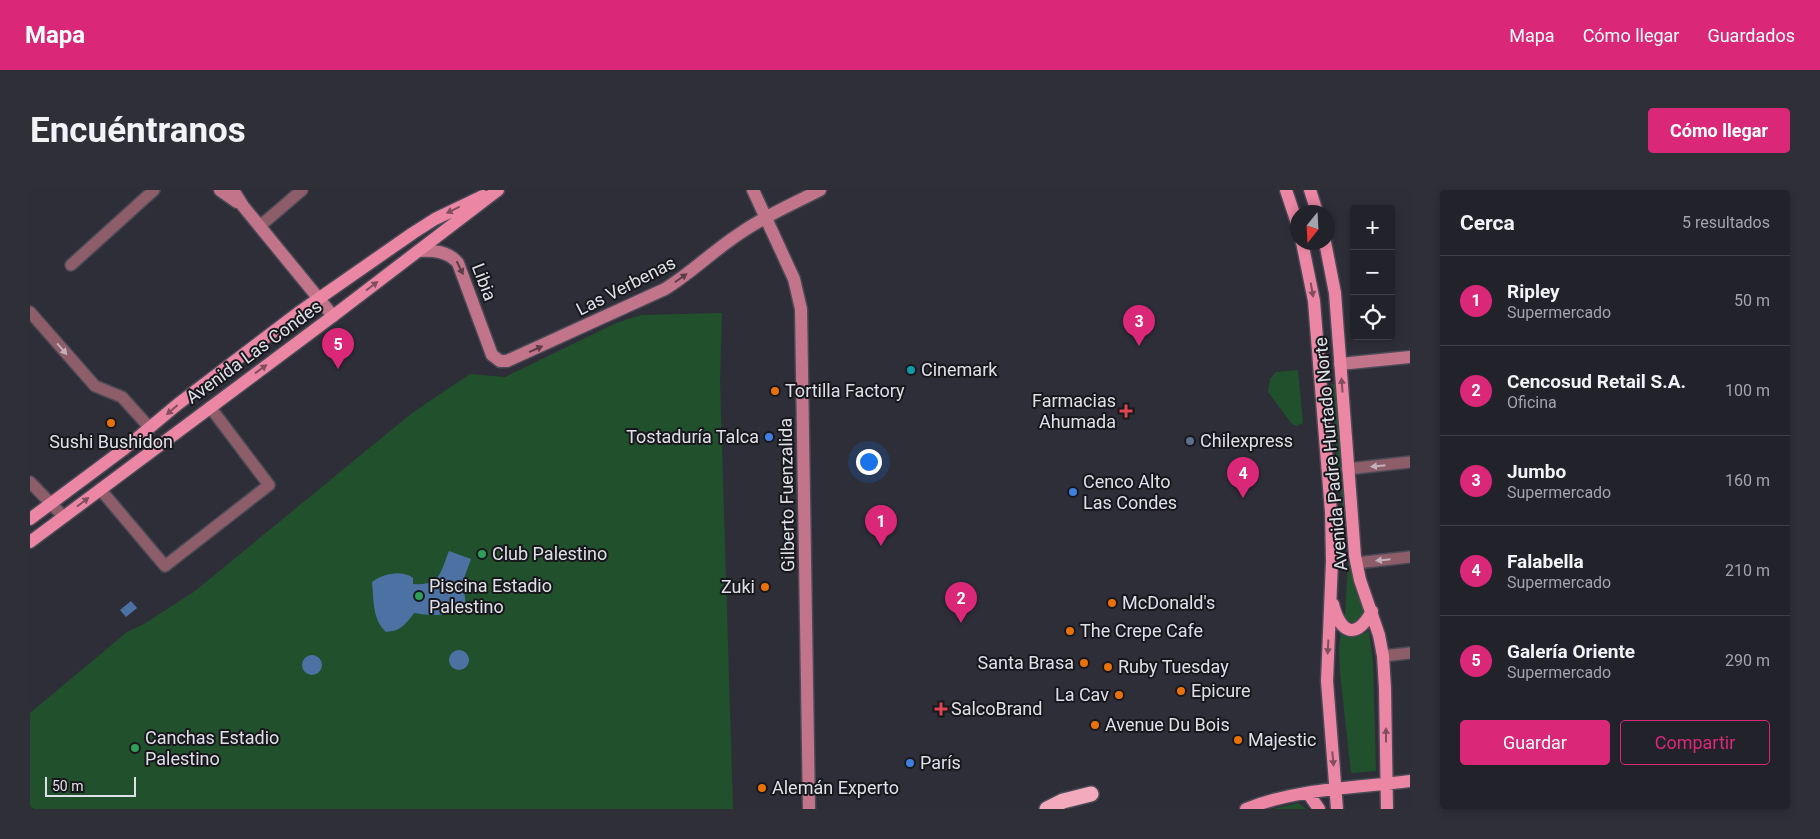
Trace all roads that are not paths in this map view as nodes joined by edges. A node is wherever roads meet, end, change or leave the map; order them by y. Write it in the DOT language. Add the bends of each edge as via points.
graph roads {
  1 [pos="154,190"];
  2 [pos="220,190"];
  3 [pos="233,190"];
  4 [pos="302,190"];
  5 [pos="498,190"];
  6 [pos="753,190"];
  7 [pos="820,190"];
  8 [pos="1286,190"];
  9 [pos="1310,190"];
  10 [pos="1291,205"];
  11 [pos="1315,205"];
  12 [pos="243,206"];
  13 [pos="766,218"];
  14 [pos="260,226"];
  15 [pos="1304,250"];
  16 [pos="1327,250"];
  17 [pos="418,251"];
  18 [pos="71,265"];
  19 [pos="319,298"];
  20 [pos="30,312"];
  21 [pos="333,316"];
  22 [pos="492,355"];
  23 [pos="1410,357"];
  24 [pos="1340,364"];
  25 [pos="210,406"];
  26 [pos="150,428"];
  27 [pos="1410,462"];
  28 [pos="1347,469"];
  29 [pos="30,482"];
  30 [pos="100,489"];
  31 [pos="51,504"];
  32 [pos="64,516"];
  33 [pos="30,519"];
  34 [pos="30,542"];
  35 [pos="1410,557"];
  36 [pos="1356,563"];
  37 [pos="1330,594"];
  38 [pos="1372,612"];
  39 [pos="1410,653"];
  40 [pos="1383,656"];
  41 [pos="1410,781"];
  42 [pos="1336,789"];
  43 [pos="1386,789"];
  44 [pos="1308,793"];
  45 [pos="1091,794"];
  46 [pos="1337,806"];
  47 [pos="809,809"];
  48 [pos="1047,809"];
  49 [pos="1246,809"];
  50 [pos="1318,809"];
  51 [pos="1387,809"];
  1 -- 18 [label="street"];
  2 -- 12 [label="street"];
  3 -- 12 [label="street"];
  4 -- 14 [label="street"];
  5 -- 17 [label="main road, Avenida Las Condes"];
  5 -- 19 [label="main road, Avenida Las Condes, one-way" via="425,225"];
  6 -- 13 [label="street, Gilberto Fuenzalida"];
  7 -- 13 [label="street, Las Verbenas"];
  8 -- 10 [label="main road"];
  9 -- 11 [label="main road"];
  12 -- 14 [label="street"];
  22 -- 13 [label="street, Las Verbenas, one-way" via="500,361 510,360 652,296"];
  13 -- 47 [label="street, Gilberto Fuenzalida" via="794,279 802,309"];
  14 -- 19 [label="street"];
  15 -- 37 [label="main road, Avenida Padre Hurtado Norte, one-way" via="1314,300 1320,371 1332,536"];
  16 -- 24 [label="main road, Avenida Padre Hurtado Norte" via="1333,282"];
  21 -- 17 [label="main road, Avenida Las Condes, one-way"];
  17 -- 22 [label="street, Libia, one-way" via="444,254 458,263"];
  19 -- 21 [label="street"];
  19 -- 26 [label="main road, Avenida Las Condes, one-way"];
  20 -- 26 [label="street, one-way" via="95,386 122,397"];
  25 -- 21 [label="main road, Avenida Las Condes, one-way"];
  23 -- 24 [label="street"];
  28 -- 24 [label="main road, Avenida Padre Hurtado Norte, one-way"];
  25 -- 30 [label="main road, Avenida Las Condes"];
  25 -- 30 [label="street" via="269,485 165,566"];
  26 -- 31 [label="main road, Avenida Las Condes"];
  27 -- 28 [label="street, one-way"];
  28 -- 36 [label="main road, Avenida Padre Hurtado Norte"];
  29 -- 31 [label="street"];
  32 -- 30 [label="main road, Avenida Las Condes, one-way"];
  31 -- 32 [label="street"];
  31 -- 33 [label="main road, Avenida Las Condes"];
  32 -- 34 [label="main road, Avenida Las Condes"];
  35 -- 36 [label="street, one-way"];
  36 -- 38 [label="main road, Avenida Padre Hurtado Norte"];
  37 -- 38 [label="main road" via="1339,622 1346,629 1354,630 1361,626"];
  37 -- 42 [label="main road, Avenida Padre Hurtado Norte, one-way" via="1327,681"];
  38 -- 40 [label="main road, Avenida Padre Hurtado Norte"];
  39 -- 40 [label="street"];
  43 -- 40 [label="main road, Avenida Padre Hurtado Norte, one-way"];
  41 -- 43 [label="main road"];
  42 -- 43 [label="main road"];
  42 -- 44 [label="main road"];
  42 -- 46 [label="main road, Avenida Padre Hurtado Norte"];
  43 -- 51 [label="main road, Avenida Padre Hurtado Norte"];
  44 -- 49 [label="main road"];
  44 -- 50 [label="main road"];
  45 -- 48 [label="highway"];
}
